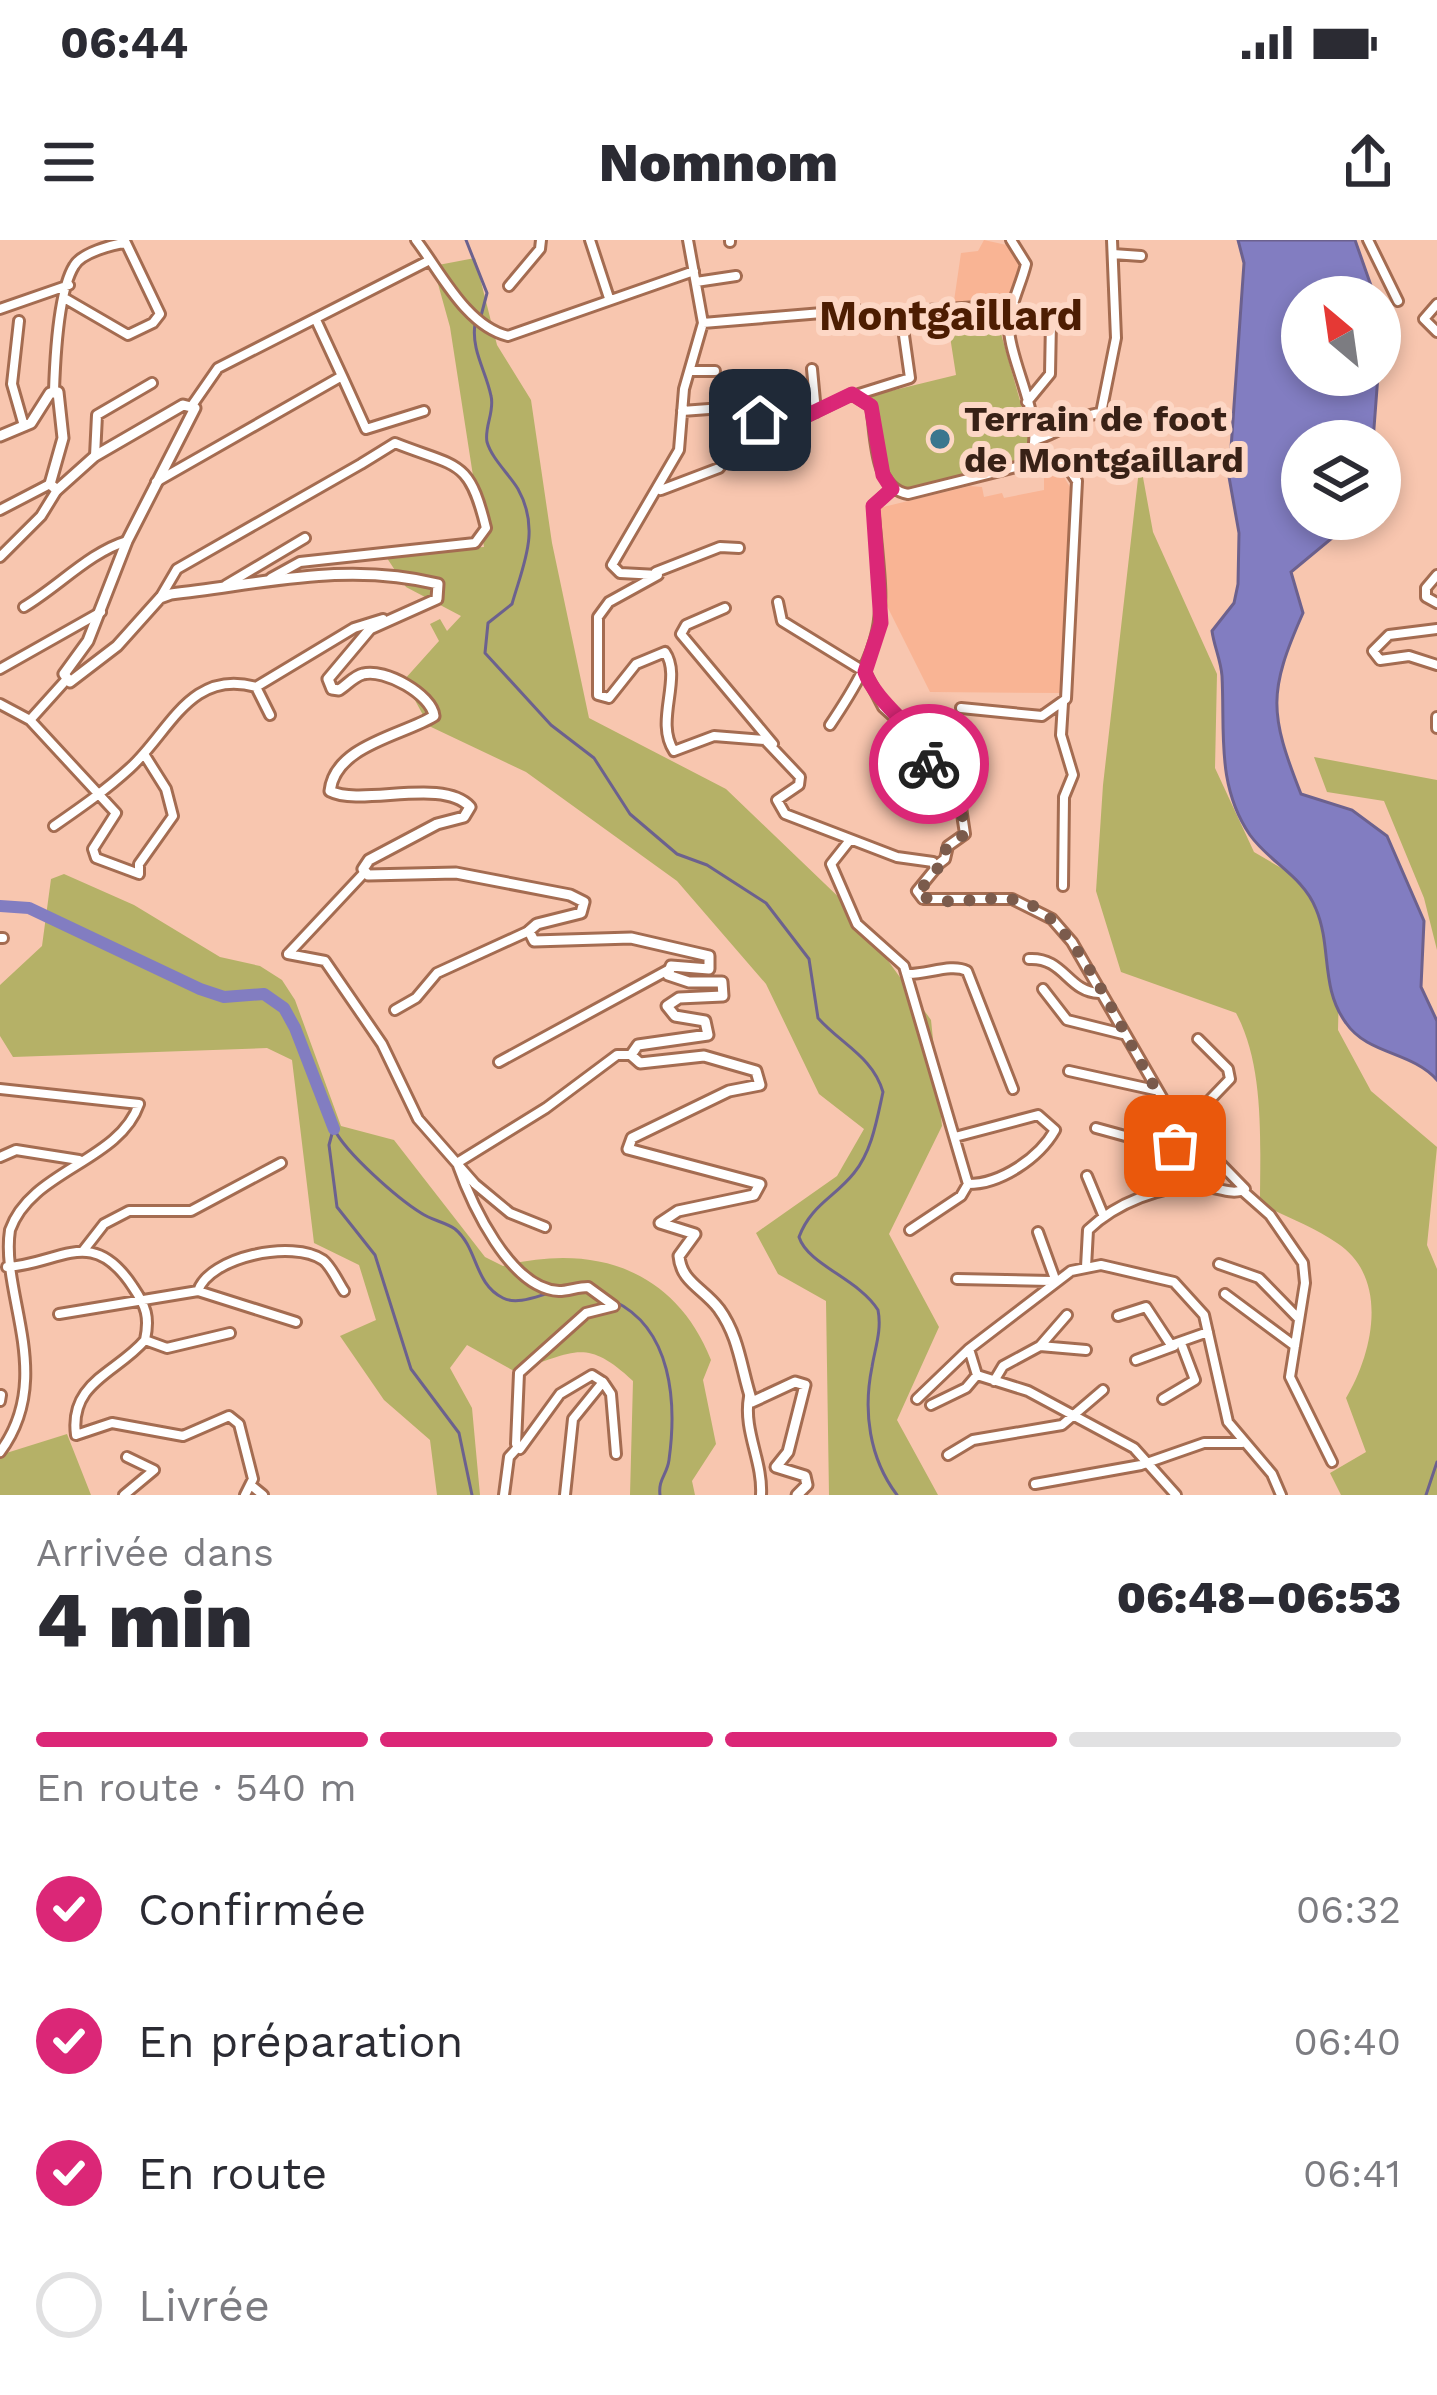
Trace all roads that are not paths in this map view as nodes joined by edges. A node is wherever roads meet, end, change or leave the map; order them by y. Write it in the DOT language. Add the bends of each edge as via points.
graph roads {
  1 [pos="419,240"];
  2 [pos="529,240"];
  3 [pos="540,240"];
  4 [pos="590,240"];
  5 [pos="688,240"];
  6 [pos="1011,240"];
  7 [pos="1112,240"];
  8 [pos="1368,240"];
  9 [pos="1113,254"];
  10 [pos="1142,256"];
  11 [pos="427,262"];
  12 [pos="736,276"];
  13 [pos="1386,276"];
  14 [pos="695,277"];
  15 [pos="69,285"];
  16 [pos="509,286"];
  17 [pos="609,298"];
  18 [pos="66,299"];
  19 [pos="1014,304"];
  20 [pos="1437,304"];
  21 [pos="0,309"];
  22 [pos="858,310"];
  23 [pos="316,320"];
  24 [pos="19,321"];
  25 [pos="1051,321"];
  26 [pos="703,322"];
  27 [pos="1437,332"];
  28 [pos="812,369"];
  29 [pos="691,371"];
  30 [pos="715,371"];
  31 [pos="342,376"];
  32 [pos="152,383"];
  33 [pos="759,386"];
  34 [pos="54,391"];
  35 [pos="858,394"];
  36 [pos="1027,402"];
  37 [pos="194,404"];
  38 [pos="709,410"];
  39 [pos="682,411"];
  40 [pos="424,412"];
  41 [pos="816,412"];
  42 [pos="760,420"];
  43 [pos="25,428"];
  44 [pos="0,436"];
  45 [pos="1036,444"];
  46 [pos="95,455"];
  47 [pos="1054,462"];
  48 [pos="1024,465"];
  49 [pos="154,484"];
  50 [pos="54,487"];
  51 [pos="892,489"];
  52 [pos="660,490"];
  53 [pos="0,511"];
  54 [pos="305,538"];
  55 [pos="127,541"];
  56 [pos="739,548"];
  57 [pos="0,557"];
  58 [pos="656,572"];
  59 [pos="1437,575"];
  60 [pos="271,578"];
  61 [pos="220,589"];
  62 [pos="160,598"];
  63 [pos="778,602"];
  64 [pos="1437,603"];
  65 [pos="24,607"];
  66 [pos="725,608"];
  67 [pos="102,611"];
  68 [pos="383,619"];
  69 [pos="1437,629"];
  70 [pos="689,649"];
  71 [pos="669,657"];
  72 [pos="1437,665"];
  73 [pos="0,670"];
  74 [pos="865,672"];
  75 [pos="65,680"];
  76 [pos="256,687"];
  77 [pos="1063,703"];
  78 [pos="0,704"];
  79 [pos="961,708"];
  80 [pos="271,716"];
  81 [pos="1437,717"];
  82 [pos="30,720"];
  83 [pos="830,725"];
  84 [pos="1437,728"];
  85 [pos="774,746"];
  86 [pos="144,754"];
  87 [pos="98,795"];
  88 [pos="54,826"];
  89 [pos="850,840"];
  90 [pos="936,866"];
  91 [pos="364,872"];
  92 [pos="1064,886"];
  93 [pos="529,931"];
  94 [pos="1029,959"];
  95 [pos="668,970"];
  96 [pos="907,974"];
  97 [pos="1043,988"];
  98 [pos="1100,993"];
  99 [pos="395,1010"];
  100 [pos="1123,1034"];
  101 [pos="1198,1039"];
  102 [pos="631,1054"];
  103 [pos="499,1062"];
  104 [pos="1069,1071"];
  105 [pos="0,1089"];
  106 [pos="1013,1089"];
  107 [pos="1156,1090"];
  108 [pos="1096,1128"];
  109 [pos="1186,1132"];
  110 [pos="956,1137"];
  111 [pos="0,1157"];
  112 [pos="81,1160"];
  113 [pos="281,1163"];
  114 [pos="457,1163"];
  115 [pos="1087,1176"];
  116 [pos="968,1184"];
  117 [pos="1244,1192"];
  118 [pos="1104,1217"];
  119 [pos="545,1227"];
  120 [pos="910,1230"];
  121 [pos="1038,1232"];
  122 [pos="82,1251"];
  123 [pos="1220,1264"];
  124 [pos="7,1267"];
  125 [pos="1086,1267"];
  126 [pos="957,1279"];
  127 [pos="1054,1280"];
  128 [pos="344,1291"];
  129 [pos="198,1292"];
  130 [pos="1225,1294"];
  131 [pos="145,1304"];
  132 [pos="59,1314"];
  133 [pos="1067,1315"];
  134 [pos="1118,1316"];
  135 [pos="1299,1319"];
  136 [pos="296,1322"];
  137 [pos="1208,1332"];
  138 [pos="230,1334"];
  139 [pos="146,1340"];
  140 [pos="1180,1344"];
  141 [pos="1040,1346"];
  142 [pos="1295,1346"];
  143 [pos="970,1349"];
  144 [pos="1086,1351"];
  145 [pos="1213,1356"];
  146 [pos="1136,1360"];
  147 [pos="1192,1365"];
  148 [pos="977,1375"];
  149 [pos="994,1381"];
  150 [pos="603,1382"];
  151 [pos="1103,1390"];
  152 [pos="749,1395"];
  153 [pos="917,1399"];
  154 [pos="1162,1399"];
  155 [pos="931,1405"];
  156 [pos="1070,1418"];
  157 [pos="1243,1443"];
  158 [pos="518,1447"];
  159 [pos="0,1452"];
  160 [pos="616,1454"];
  161 [pos="948,1455"];
  162 [pos="127,1457"];
  163 [pos="1149,1462"];
  164 [pos="1332,1462"];
  165 [pos="1035,1484"];
  166 [pos="248,1490"];
  167 [pos="564,1494"];
  168 [pos="124,1495"];
  169 [pos="263,1495"];
  170 [pos="504,1495"];
  171 [pos="761,1495"];
  172 [pos="797,1495"];
  173 [pos="1176,1495"];
  174 [pos="1281,1495"];
  1 -- 11 [label="street"];
  2 -- 3 [label="street"];
  3 -- 16 [label="street"];
  4 -- 17 [label="street"];
  5 -- 14 [label="street"];
  6 -- 19 [label="street" via="1026,264"];
  7 -- 9 [label="street"];
  8 -- 13 [label="street"];
  9 -- 10 [label="street"];
  9 -- 45 [label="street" via="1116,338 1101,413"];
  11 -- 17 [label="street" via="472,313 508,336"];
  11 -- 23 [label="street"];
  12 -- 14 [label="street"];
  14 -- 17 [label="street"];
  14 -- 26 [label="street"];
  15 -- 18 [label="street"];
  15 -- 18 [label="street" via="79,260 127,243 159,317 128,335"];
  15 -- 21 [label="street"];
  18 -- 34 [label="street"];
  19 -- 35 [label="street" via="901,314 910,378"];
  19 -- 36 [label="street" via="1012,345"];
  20 -- 27 [label="street" via="1424,319"];
  22 -- 26 [label="street"];
  23 -- 31 [label="street"];
  23 -- 37 [label="street" via="218,368"];
  24 -- 43 [label="street" via="12,384"];
  25 -- 36 [label="street" via="1050,374"];
  26 -- 29 [label="street"];
  28 -- 41 [label="street"];
  29 -- 30 [label="street"];
  29 -- 39 [label="street"];
  31 -- 40 [label="street" via="366,429"];
  31 -- 49 [label="street"];
  32 -- 46 [label="street" via="97,415"];
  33 -- 42 [label="street"];
  34 -- 43 [label="main road"];
  34 -- 50 [label="main road" via="63,438"];
  35 -- 41 [label="street"];
  35 -- 51 [label="street" via="871,406"];
  36 -- 45 [label="street"];
  37 -- 46 [label="main road"];
  37 -- 49 [label="main road"];
  38 -- 39 [label="street"];
  39 -- 52 [label="street" via="680,451"];
  41 -- 42 [label="street"];
  42 -- 52 [label="street" via="719,468"];
  43 -- 44 [label="main road"];
  45 -- 47 [label="street"];
  45 -- 48 [label="street"];
  46 -- 50 [label="main road"];
  47 -- 48 [label="street"];
  47 -- 77 [label="street" via="1077,482"];
  48 -- 51 [label="street" via="908,494"];
  49 -- 55 [label="main road"];
  50 -- 53 [label="street"];
  50 -- 57 [label="street" via="40,516"];
  51 -- 74 [label="street" via="873,506 881,623"];
  52 -- 58 [label="street" via="612,566"];
  54 -- 61 [label="street"];
  55 -- 65 [label="street"];
  55 -- 67 [label="main road"];
  56 -- 58 [label="street" via="699,553"];
  58 -- 71 [label="street" via="598,617 598,695 609,698 651,654"];
  59 -- 64 [label="street" via="1426,588"];
  60 -- 61 [label="main road"];
  60 -- 62 [label="street" via="300,562 475,543 486,528 476,485 466,472 394,443 383,446 177,569"];
  60 -- 68 [label="main road" via="364,574 441,588 432,602"];
  61 -- 62 [label="main road"];
  62 -- 75 [label="main road" via="117,646"];
  63 -- 74 [label="street" via="782,621"];
  66 -- 70 [label="street" via="682,629"];
  67 -- 73 [label="street"];
  67 -- 75 [label="main road"];
  68 -- 76 [label="street"];
  68 -- 91 [label="main road" via="329,685 339,690 360,675 385,675 428,701 434,716 366,748 332,779 330,791 458,798 470,807 464,817 369,860"];
  69 -- 72 [label="street" via="1389,635 1373,651 1380,660 1408,656"];
  70 -- 71 [label="street"];
  70 -- 85 [label="street"];
  71 -- 85 [label="street" via="664,722 674,751 714,736"];
  74 -- 83 [label="street"];
  74 -- 90 [label="street" via="876,698 922,742 931,770 961,799 965,834"];
  75 -- 82 [label="street"];
  76 -- 80 [label="street"];
  76 -- 86 [label="street" via="240,682 201,692 164,722"];
  77 -- 79 [label="street" via="1042,716"];
  77 -- 92 [label="street" via="1061,735 1073,775 1064,797"];
  78 -- 82 [label="street"];
  81 -- 84 [label="street"];
  82 -- 87 [label="street"];
  85 -- 89 [label="street" via="802,781 778,798 778,810"];
  86 -- 87 [label="street"];
  86 -- 87 [label="street" via="172,816 139,874 93,854 117,816"];
  87 -- 88 [label="street"];
  89 -- 90 [label="street"];
  89 -- 96 [label="street" via="831,865 857,924 894,952"];
  90 -- 98 [label="street" via="920,897 1031,904 1072,942"];
  91 -- 93 [label="main road" via="476,876 584,902 577,915"];
  91 -- 114 [label="street" via="287,954 325,961 382,1044 410,1109"];
  93 -- 95 [label="main road" via="543,941 632,938 712,961 709,969"];
  93 -- 99 [label="street" via="437,973"];
  94 -- 98 [label="street" via="1053,962 1081,990"];
  95 -- 102 [label="main road" via="670,979 722,982 723,996 667,1006 675,1016 705,1021 710,1032"];
  95 -- 103 [label="street"];
  96 -- 106 [label="street" via="967,971"];
  96 -- 110 [label="street"];
  97 -- 100 [label="street" via="1067,1020"];
  98 -- 100 [label="street"];
  100 -- 107 [label="street"];
  101 -- 109 [label="street" via="1230,1079"];
  102 -- 114 [label="street" via="616,1055"];
  102 -- 152 [label="main road" via="640,1063 704,1055 746,1066 762,1080 628,1142 632,1154 760,1184 754,1195 678,1211 660,1223 695,1234 681,1251 682,1276 730,1329"];
  104 -- 107 [label="street"];
  105 -- 112 [label="street" via="139,1104 123,1129"];
  107 -- 109 [label="street"];
  108 -- 109 [label="street" via="1169,1148"];
  109 -- 117 [label="street" via="1240,1179"];
  110 -- 116 [label="street"];
  110 -- 116 [label="street" via="1038,1114 1053,1124 1046,1143 1015,1168"];
  111 -- 112 [label="street" via="16,1150"];
  112 -- 124 [label="street" via="25,1200 8,1232"];
  113 -- 122 [label="street" via="191,1211 129,1210"];
  114 -- 119 [label="street" via="510,1213"];
  114 -- 158 [label="street" via="510,1264 540,1285 587,1287 614,1306 586,1313 519,1373"];
  115 -- 118 [label="street"];
  116 -- 120 [label="street"];
  117 -- 118 [label="street" via="1169,1190"];
  117 -- 135 [label="street" via="1303,1263"];
  118 -- 125 [label="street" via="1086,1237"];
  121 -- 127 [label="street"];
  122 -- 124 [label="street"];
  122 -- 131 [label="street" via="121,1268"];
  123 -- 135 [label="street" via="1259,1278"];
  124 -- 159 [label="street" via="22,1406"];
  125 -- 127 [label="street"];
  125 -- 137 [label="street" via="1135,1269 1174,1282 1199,1307"];
  126 -- 127 [label="street"];
  127 -- 143 [label="street"];
  128 -- 129 [label="street" via="324,1260 282,1246 207,1275"];
  129 -- 131 [label="street"];
  129 -- 136 [label="street"];
  130 -- 142 [label="street"];
  131 -- 132 [label="street"];
  131 -- 139 [label="street"];
  133 -- 141 [label="street"];
  134 -- 140 [label="street" via="1145,1307 1165,1342"];
  135 -- 142 [label="street"];
  137 -- 140 [label="street"];
  137 -- 145 [label="street"];
  138 -- 139 [label="street" via="167,1348"];
  139 -- 166 [label="street" via="94,1378 83,1394 80,1436 112,1423 183,1436 229,1416 239,1424"];
  140 -- 146 [label="street"];
  140 -- 147 [label="street"];
  141 -- 144 [label="street"];
  141 -- 149 [label="street" via="1007,1362"];
  142 -- 164 [label="street" via="1290,1377"];
  143 -- 148 [label="street"];
  143 -- 153 [label="street"];
  145 -- 147 [label="street"];
  145 -- 157 [label="street" via="1223,1412"];
  147 -- 154 [label="street" via="1194,1383"];
  148 -- 149 [label="street"];
  148 -- 155 [label="street"];
  149 -- 156 [label="street"];
  150 -- 158 [label="street" via="592,1375 569,1386 527,1447"];
  150 -- 160 [label="street"];
  150 -- 167 [label="street" via="573,1419"];
  151 -- 156 [label="street"];
  152 -- 171 [label="street"];
  152 -- 172 [label="main road" via="759,1402 794,1382 805,1385 788,1452 776,1467 805,1476"];
  156 -- 161 [label="street" via="1049,1430 973,1440"];
  156 -- 163 [label="street"];
  157 -- 163 [label="street" via="1204,1443"];
  157 -- 174 [label="street"];
  158 -- 170 [label="street"];
  162 -- 168 [label="street" via="154,1470"];
  163 -- 165 [label="street"];
  163 -- 173 [label="street"];
  166 -- 169 [label="street"];
}
